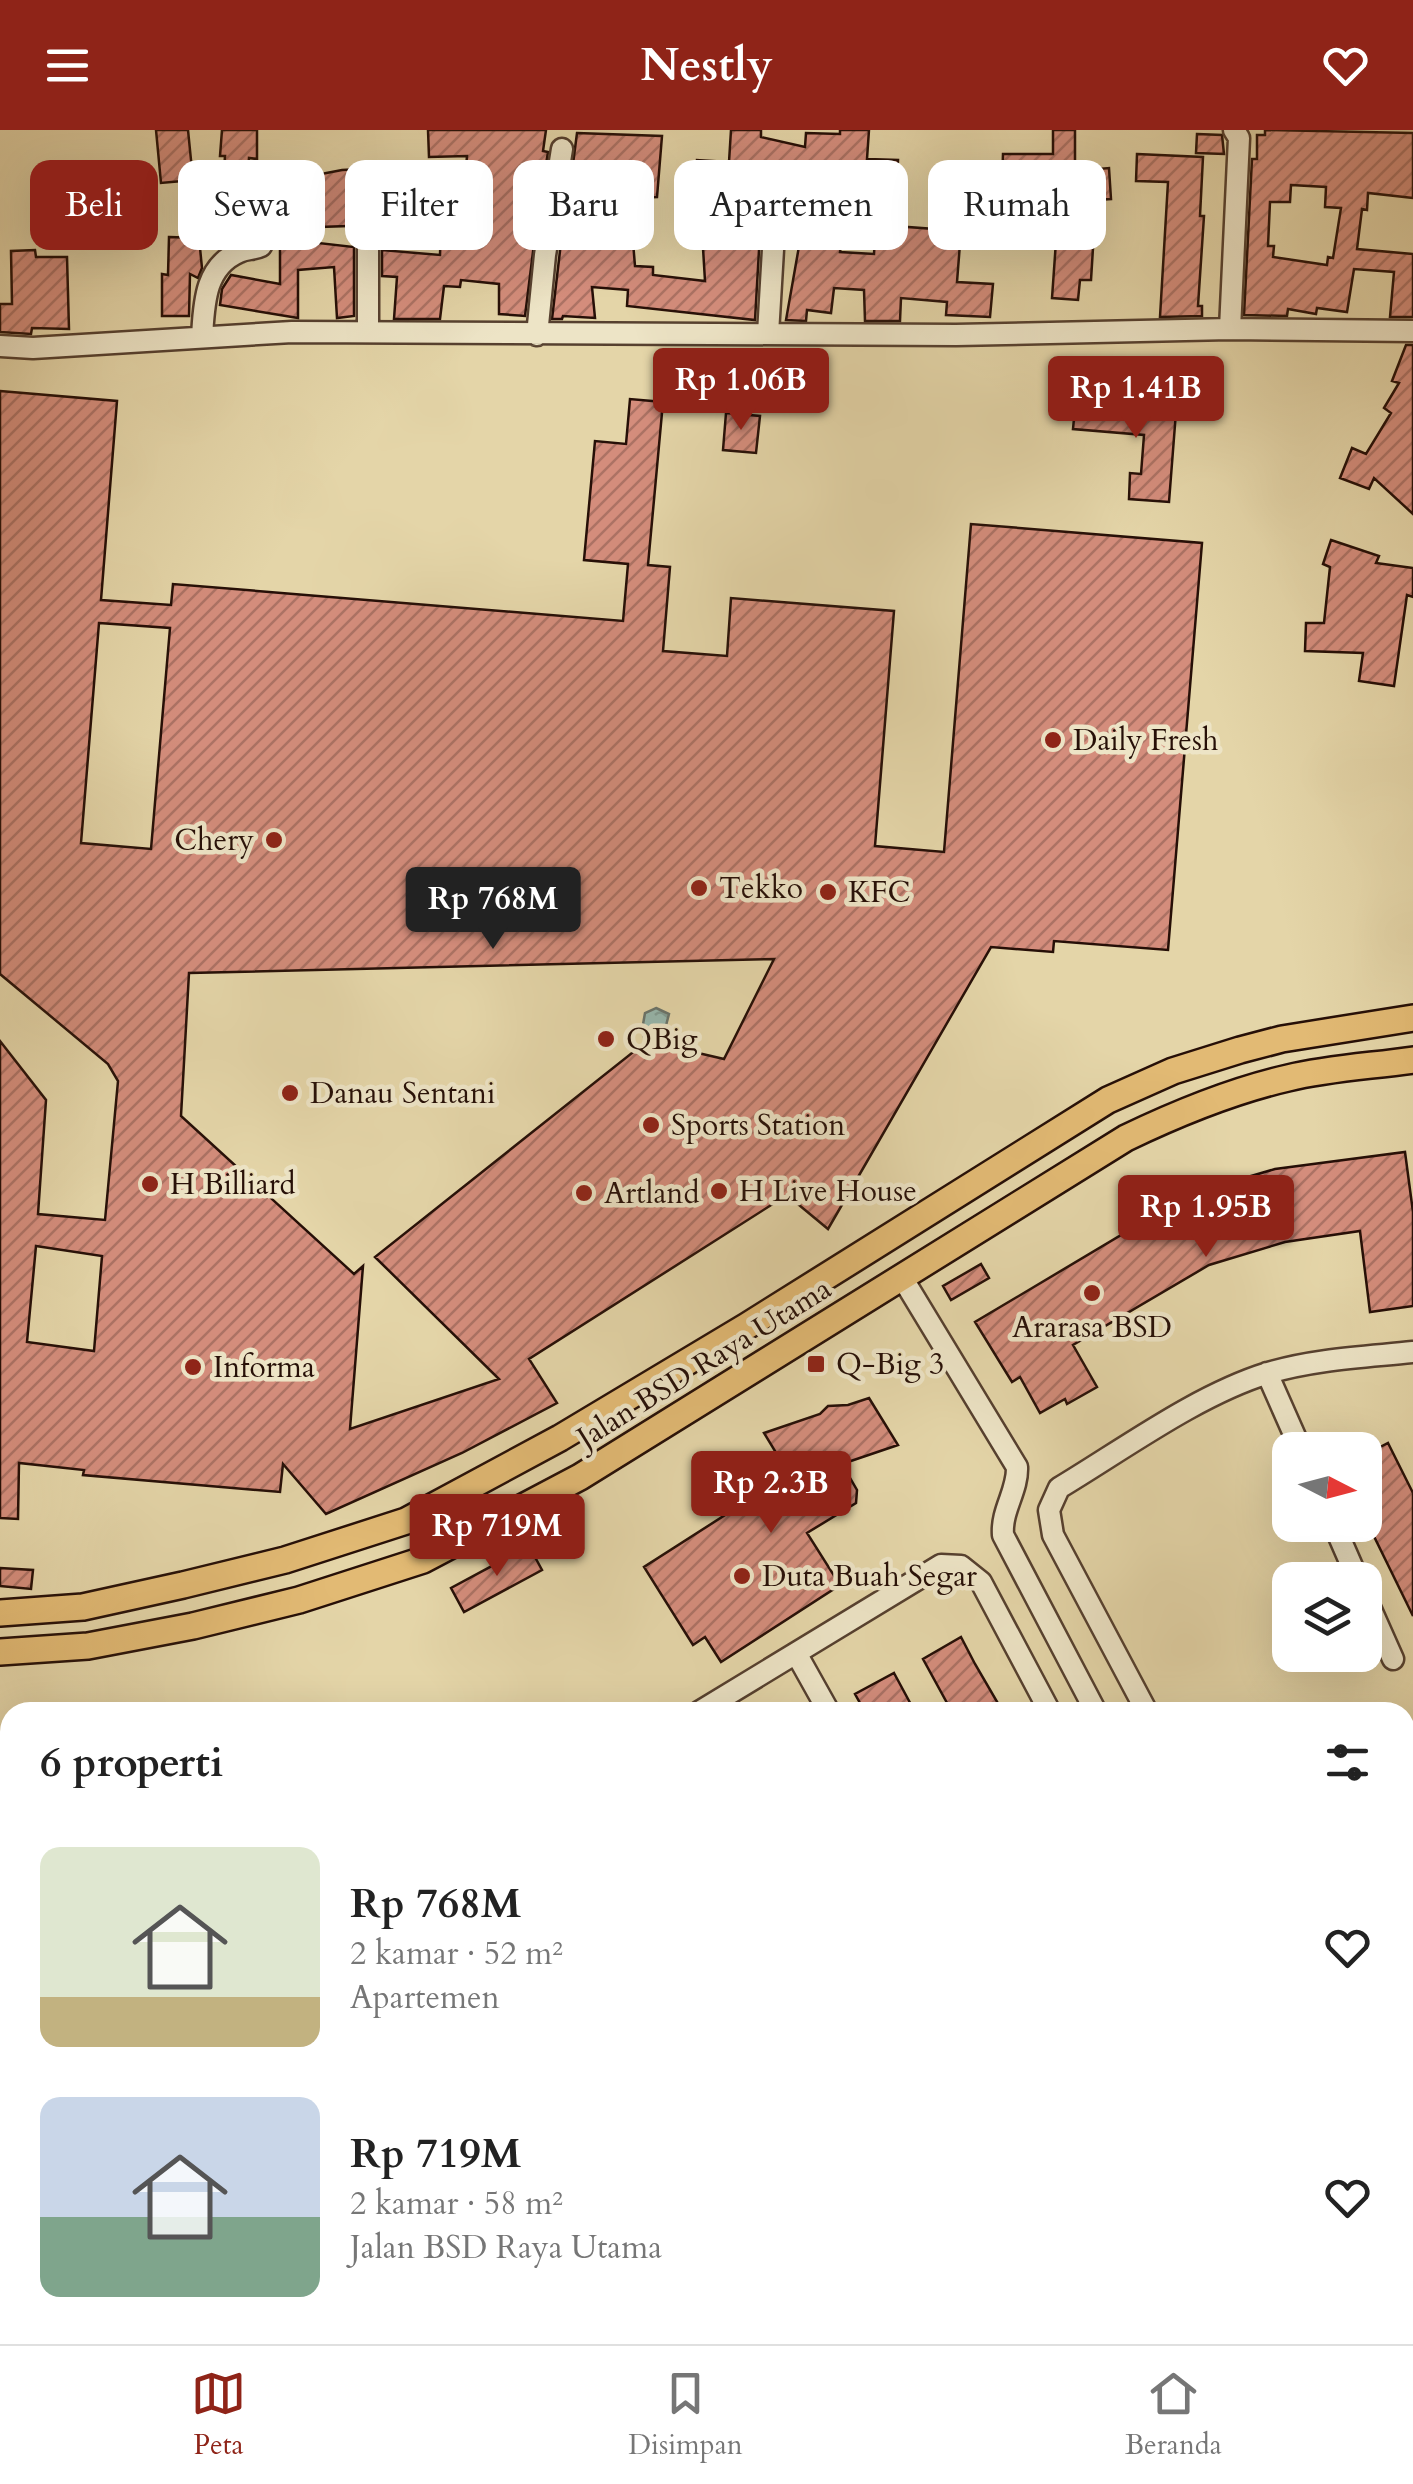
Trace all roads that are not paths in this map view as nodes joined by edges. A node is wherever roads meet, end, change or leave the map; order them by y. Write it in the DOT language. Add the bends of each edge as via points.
graph roads {
  1 [pos="1234,130"];
  2 [pos="562,149"];
  3 [pos="244,250"];
  4 [pos="368,250"];
  5 [pos="773,250"];
  6 [pos="1230,329"];
  7 [pos="1413,330"];
  8 [pos="368,332"];
  9 [pos="768,334"];
  10 [pos="537,335"];
  11 [pos="202,337"];
  12 [pos="0,346"];
  13 [pos="1413,1018"];
  14 [pos="1413,1060"];
  15 [pos="1005,1162"];
  16 [pos="1030,1196"];
  17 [pos="903,1278"];
  18 [pos="1413,1352"];
  19 [pos="1267,1374"];
  20 [pos="1293,1432"];
  21 [pos="0,1613"];
  22 [pos="1382,1635"];
  23 [pos="0,1652"];
  24 [pos="796,1653"];
  25 [pos="1393,1660"];
  26 [pos="715,1702"];
  27 [pos="823,1702"];
  28 [pos="1045,1702"];
  29 [pos="1091,1702"];
  30 [pos="1142,1702"];
  1 -- 6 [label="street" via="1239,138"];
  2 -- 10 [label="street"];
  3 -- 11 [label="street" via="212,278"];
  4 -- 8 [label="street"];
  5 -- 9 [label="street"];
  6 -- 7 [label="street"];
  6 -- 9 [label="street"];
  8 -- 10 [label="street"];
  8 -- 11 [label="street"];
  9 -- 10 [label="street"];
  11 -- 12 [label="street"];
  13 -- 15 [label="main road, Jalan BSD Raya Utama" via="1282,1039 1174,1071 1108,1100"];
  14 -- 16 [label="main road, Jalan BSD Raya Utama" via="1292,1077 1190,1108"];
  15 -- 16 [label="main road"];
  15 -- 21 [label="main road, Jalan BSD Raya Utama" via="714,1346 406,1521 286,1560 83,1607"];
  16 -- 17 [label="main road, Jalan BSD Raya Utama"];
  17 -- 23 [label="main road, Jalan BSD Raya Utama" via="580,1477 423,1560 193,1626 88,1646"];
  17 -- 29 [label="street" via="1016,1467 1002,1535"];
  18 -- 19 [label="street"];
  19 -- 20 [label="street"];
  19 -- 30 [label="street" via="1205,1399 1059,1488 1049,1510 1052,1535"];
  22 -- 25 [label="street"];
  24 -- 26 [label="street"];
  24 -- 27 [label="street"];
  24 -- 28 [label="street" via="941,1566 961,1566 981,1582"];
}
